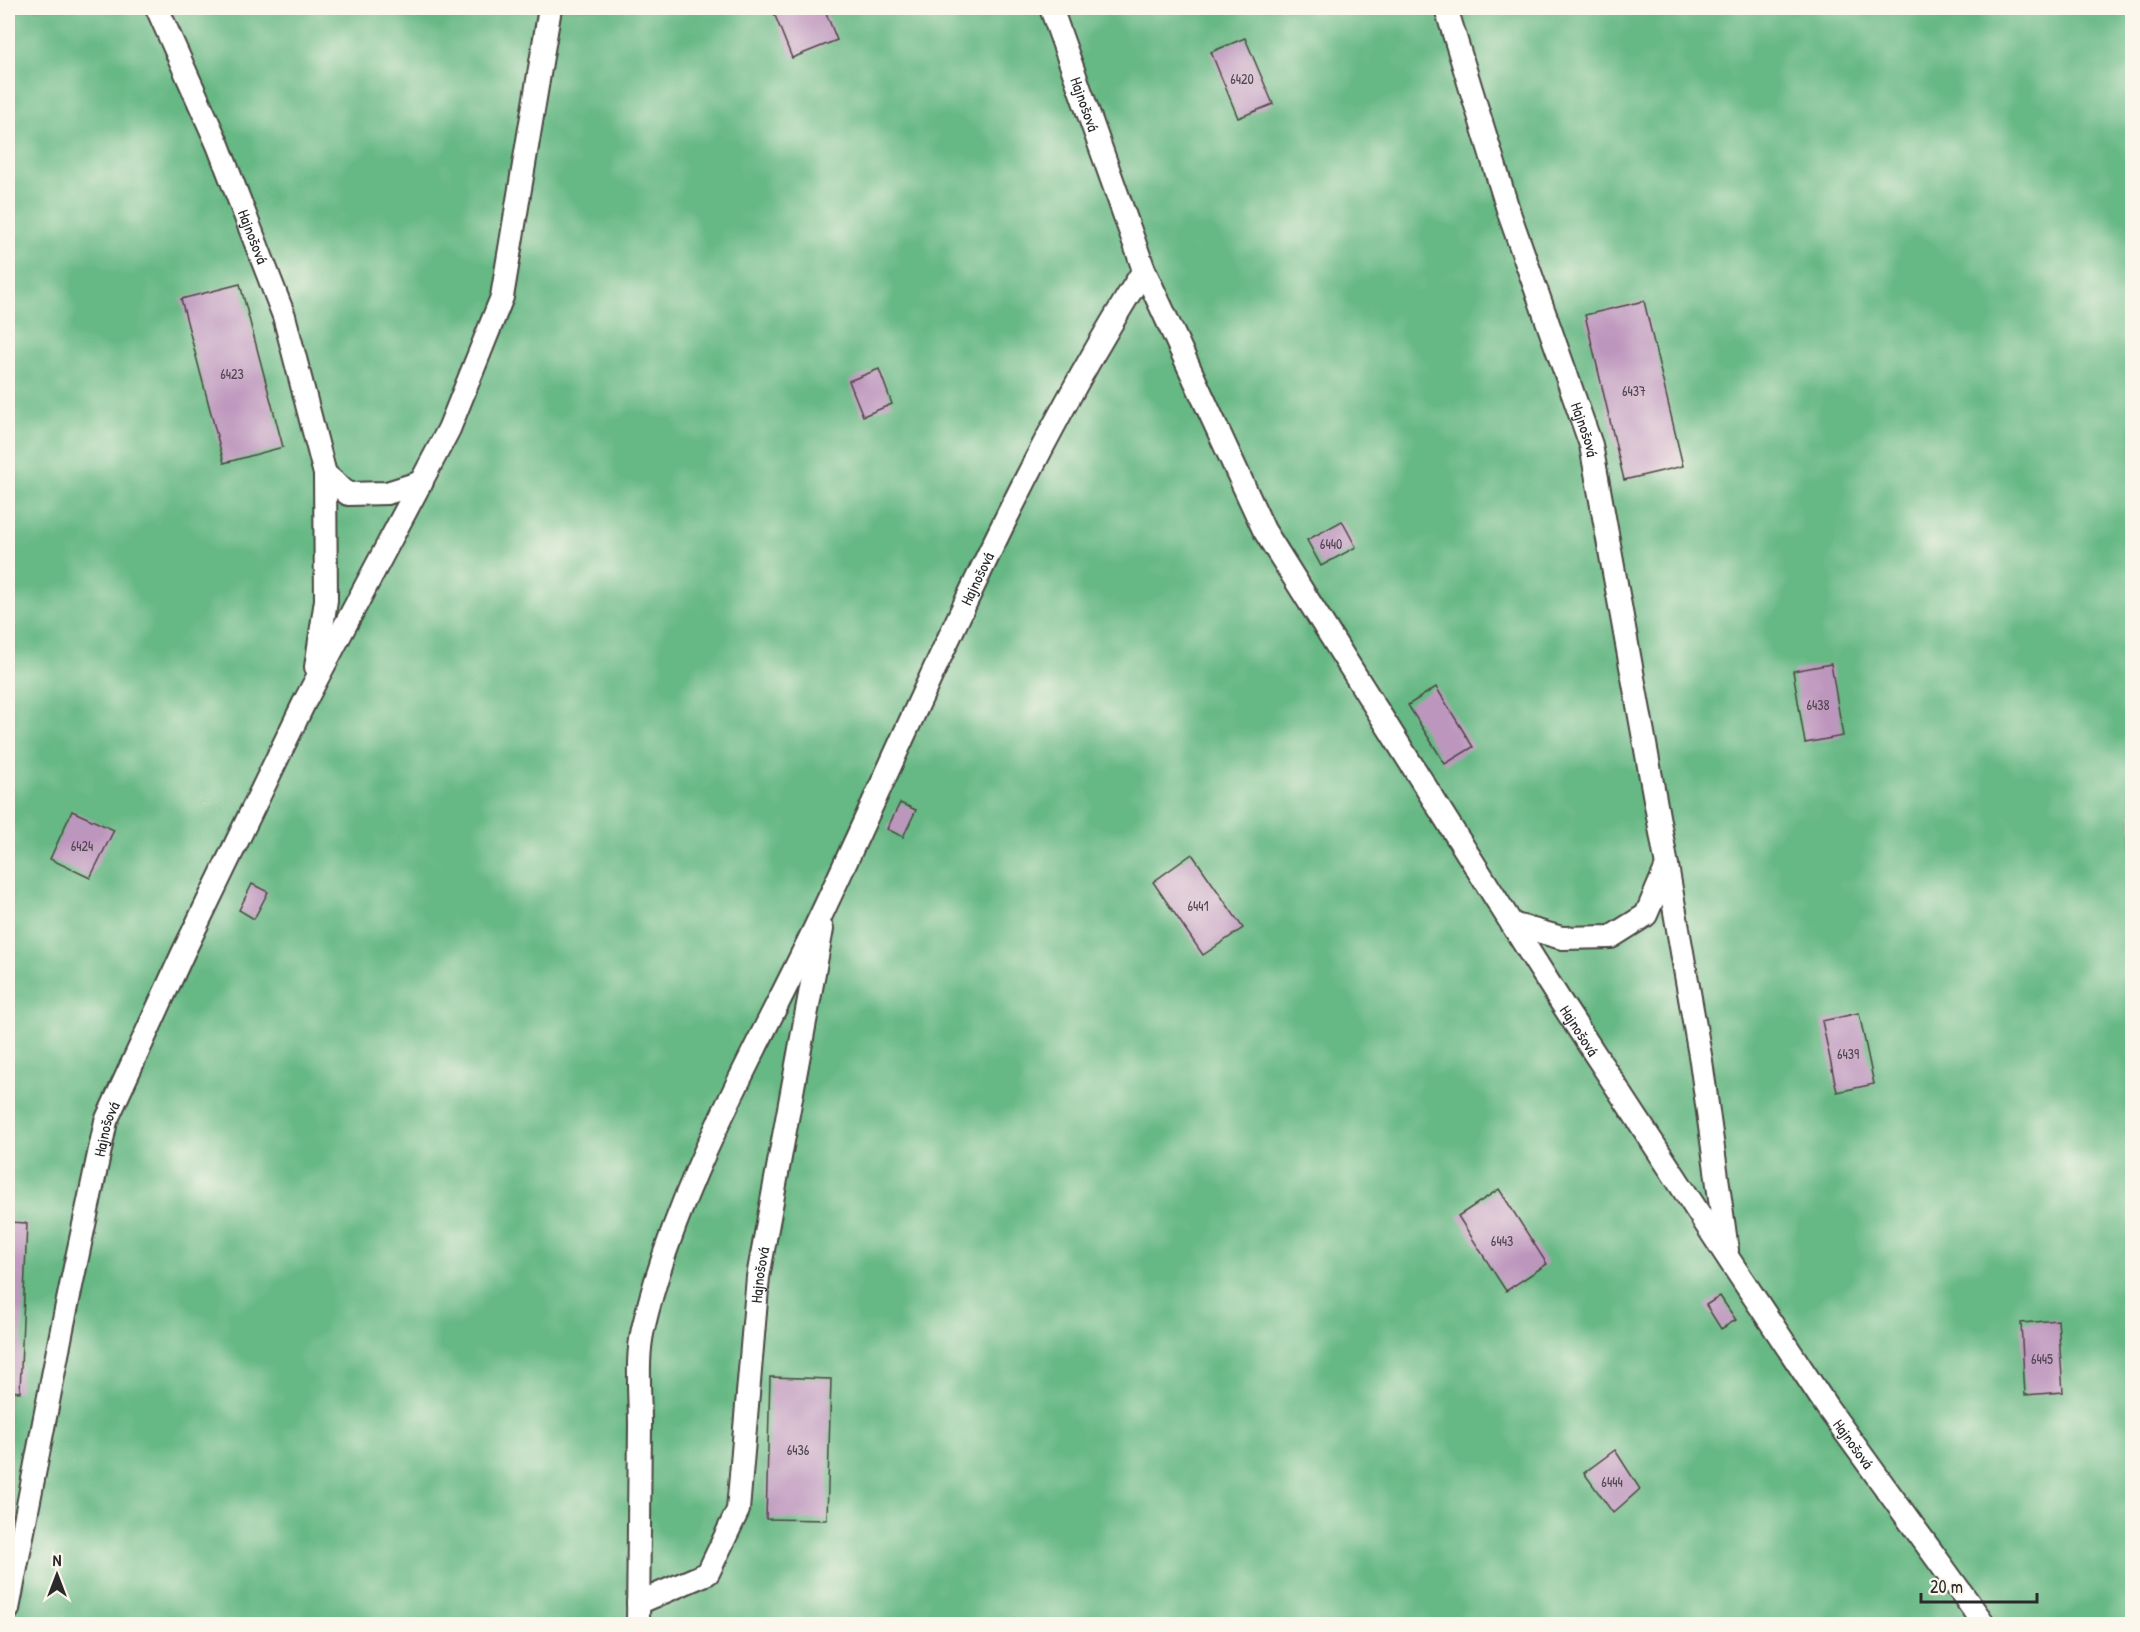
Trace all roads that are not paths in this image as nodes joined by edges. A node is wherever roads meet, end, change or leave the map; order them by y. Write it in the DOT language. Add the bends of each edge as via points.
graph roads {
  1 [pos="157,8"];
  2 [pos="550,8"];
  3 [pos="1051,8"];
  4 [pos="1446,8"];
  5 [pos="1144,270"];
  6 [pos="325,474"];
  7 [pos="422,482"];
  8 [pos="314,683"];
  9 [pos="1667,866"];
  10 [pos="828,898"];
  11 [pos="1512,924"];
  12 [pos="1728,1258"];
  13 [pos="8,1609"];
  14 [pos="638,1614"];
  15 [pos="1984,1624"];
  1 -- 6 [label="lane, Hajnošová" via="218,146 285,316"];
  2 -- 7 [label="lane, Hajnošová" via="502,297 449,429"];
  3 -- 5 [label="lane, Hajnošová"];
  4 -- 9 [label="lane, Hajnošová" via="1510,216 1590,445"];
  5 -- 10 [label="lane, Hajnošová" via="1040,446"];
  5 -- 11 [label="lane, Hajnošová" via="1264,530"];
  6 -- 7 [label="lane" via="348,495 387,493"];
  6 -- 8 [label="lane, Hajnošová" via="326,600"];
  7 -- 8 [label="lane, Hajnošová"];
  8 -- 13 [label="lane, Hajnošová" via="106,1121"];
  9 -- 11 [label="lane" via="1646,915 1611,937 1562,938"];
  9 -- 12 [label="lane, Hajnošová" via="1701,1061"];
  10 -- 14 [label="lane, Hajnošová" via="705,1148 666,1248 642,1334"];
  10 -- 14 [label="lane, Hajnošová" via="758,1278 738,1510 708,1573"];
  11 -- 12 [label="lane, Hajnošová"];
  12 -- 15 [label="lane, Hajnošová" via="1827,1407"];
}
